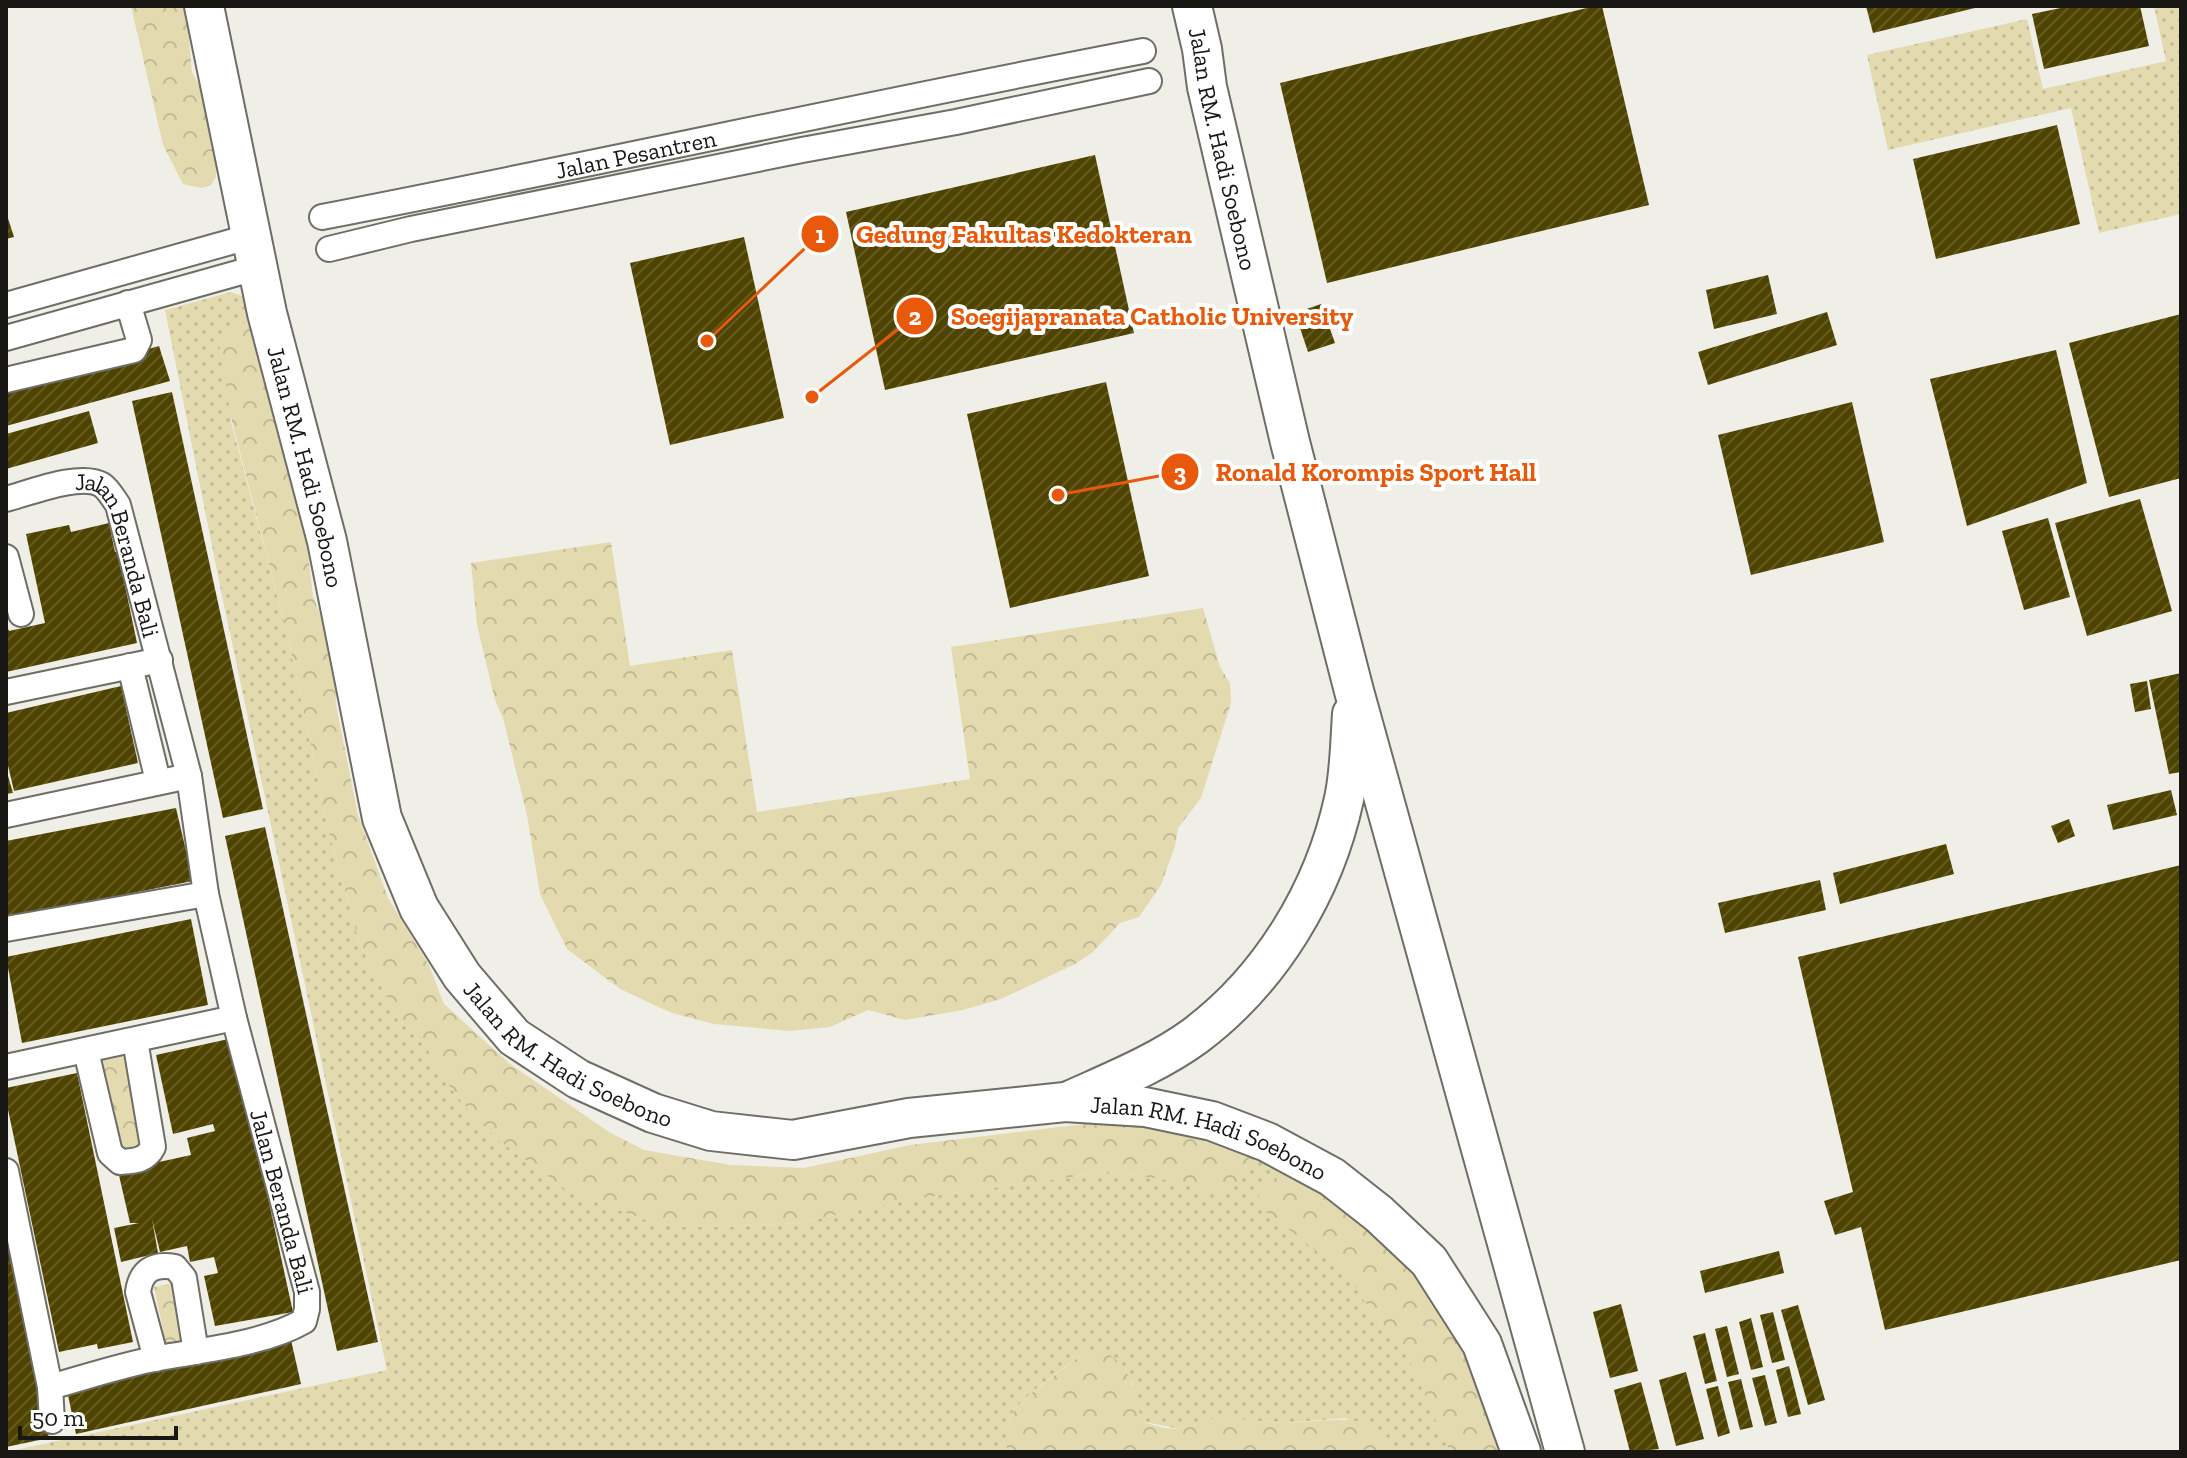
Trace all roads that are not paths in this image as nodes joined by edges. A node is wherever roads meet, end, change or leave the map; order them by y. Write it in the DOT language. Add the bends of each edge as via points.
graph roads {
  1 [pos="204,6"];
  2 [pos="1192,6"];
  3 [pos="1143,51"];
  4 [pos="1149,81"];
  5 [pos="950,89"];
  6 [pos="956,122"];
  7 [pos="322,217"];
  8 [pos="329,249"];
  9 [pos="256,251"];
  10 [pos="128,303"];
  11 [pos="6,305"];
  12 [pos="6,338"];
  13 [pos="6,380"];
  14 [pos="6,499"];
  15 [pos="7,566"];
  16 [pos="21,614"];
  17 [pos="160,660"];
  18 [pos="130,666"];
  19 [pos="1354,691"];
  20 [pos="6,692"];
  21 [pos="189,776"];
  22 [pos="158,781"];
  23 [pos="6,815"];
  24 [pos="206,894"];
  25 [pos="6,929"];
  26 [pos="234,1018"];
  27 [pos="135,1040"];
  28 [pos="86,1051"];
  29 [pos="6,1067"];
  30 [pos="1065,1102"];
  31 [pos="6,1171"];
  32 [pos="196,1352"];
  33 [pos="156,1359"];
  34 [pos="50,1387"];
  35 [pos="52,1421"];
  36 [pos="1521,1452"];
  37 [pos="1565,1452"];
  1 -- 9 [label="main road, Jalan RM. Hadi Soebono"];
  2 -- 19 [label="main road, Jalan RM. Hadi Soebono" via="1287,427"];
  3 -- 5 [label="street, Jalan Pesantren"];
  4 -- 6 [label="street, Jalan Pesantren"];
  5 -- 6 [label="street"];
  5 -- 7 [label="street, Jalan Pesantren"];
  6 -- 8 [label="street, Jalan Pesantren"];
  9 -- 10 [label="street"];
  9 -- 11 [label="street"];
  9 -- 30 [label="main road, Jalan RM. Hadi Soebono" via="267,313 327,541 382,818 419,908 462,976 514,1037 578,1079 653,1113 711,1131 793,1140 909,1118"];
  10 -- 12 [label="street"];
  10 -- 13 [label="street" via="139,340 134,350"];
  14 -- 17 [label="street, Jalan Beranda Bali" via="75,481 103,485 118,505"];
  15 -- 16 [label="street"];
  17 -- 18 [label="street, Jalan Beranda Bali"];
  17 -- 21 [label="street, Jalan Beranda Bali"];
  18 -- 20 [label="street, Jalan Beranda Bali"];
  18 -- 22 [label="street"];
  19 -- 30 [label="main road" via="1345,798 1320,876 1292,929 1237,999 1194,1036"];
  19 -- 37 [label="main road, Jalan RM. Hadi Soebono"];
  21 -- 22 [label="street"];
  21 -- 24 [label="street, Jalan Beranda Bali"];
  22 -- 23 [label="street"];
  24 -- 25 [label="street"];
  24 -- 26 [label="street, Jalan Beranda Bali"];
  26 -- 27 [label="street"];
  26 -- 32 [label="street, Jalan Beranda Bali" via="301,1265 307,1309 304,1321 295,1326"];
  27 -- 28 [label="street"];
  27 -- 28 [label="street" via="153,1147 138,1161 120,1162 110,1153"];
  28 -- 29 [label="street"];
  30 -- 36 [label="main road, Jalan RM. Hadi Soebono" via="1145,1107 1212,1121 1267,1142 1332,1177 1429,1261 1482,1344"];
  31 -- 34 [label="street"];
  32 -- 33 [label="street, Jalan Beranda Bali"];
  32 -- 33 [label="street" via="184,1278 175,1267 153,1267 139,1280 138,1292"];
  33 -- 34 [label="street, Jalan Beranda Bali"];
  34 -- 35 [label="street"];
}
